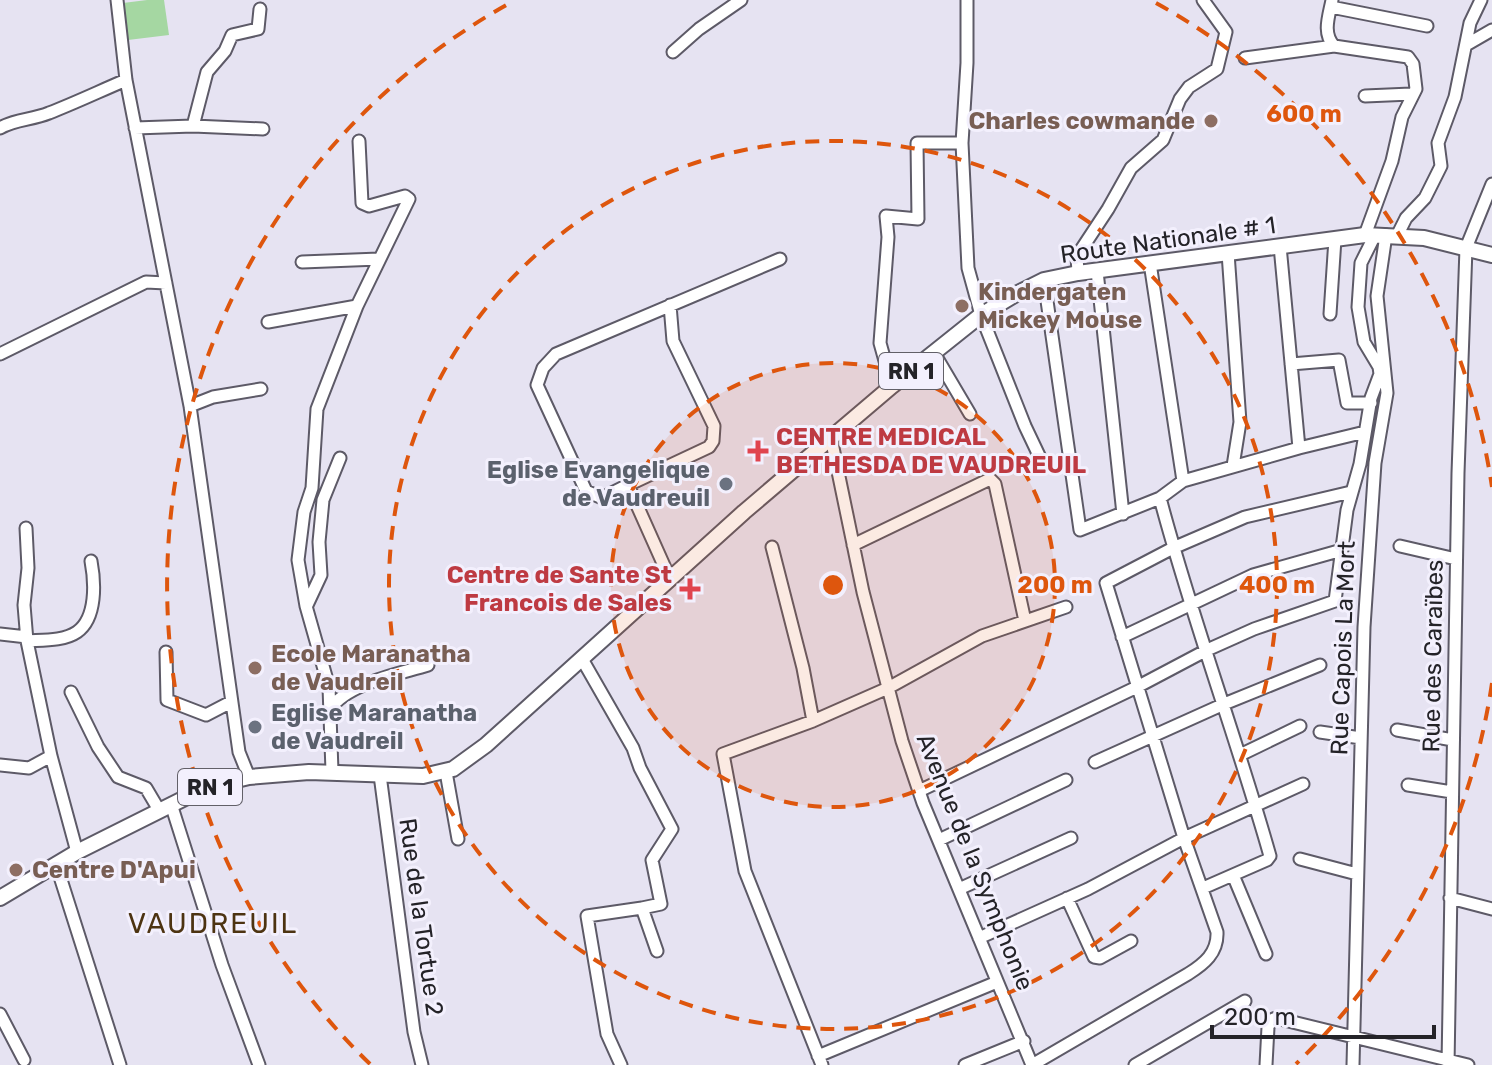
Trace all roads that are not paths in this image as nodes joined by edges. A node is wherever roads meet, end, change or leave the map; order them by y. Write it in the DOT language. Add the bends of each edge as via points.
graph roads {
  1 [pos="117,0"];
  2 [pos="741,0"];
  3 [pos="967,0"];
  4 [pos="1203,0"];
  5 [pos="1481,0"];
  6 [pos="1332,3"];
  7 [pos="260,9"];
  8 [pos="1427,26"];
  9 [pos="1492,30"];
  10 [pos="1466,45"];
  11 [pos="1334,46"];
  12 [pos="673,52"];
  13 [pos="1245,58"];
  14 [pos="126,80"];
  15 [pos="1411,94"];
  16 [pos="1365,96"];
  17 [pos="193,126"];
  18 [pos="0,128"];
  19 [pos="135,128"];
  20 [pos="263,129"];
  21 [pos="359,141"];
  22 [pos="962,143"];
  23 [pos="1492,184"];
  24 [pos="1381,235"];
  25 [pos="1335,239"];
  26 [pos="1280,246"];
  27 [pos="1466,248"];
  28 [pos="1228,253"];
  29 [pos="1492,255"];
  30 [pos="379,259"];
  31 [pos="780,259"];
  32 [pos="302,262"];
  33 [pos="1150,263"];
  34 [pos="1097,271"];
  35 [pos="1078,273"];
  36 [pos="1044,280"];
  37 [pos="166,283"];
  38 [pos="670,305"];
  39 [pos="357,306"];
  40 [pos="1330,314"];
  41 [pos="981,315"];
  42 [pos="268,322"];
  43 [pos="934,353"];
  44 [pos="0,354"];
  45 [pos="1291,364"];
  46 [pos="892,386"];
  47 [pos="261,389"];
  48 [pos="1371,403"];
  49 [pos="190,406"];
  50 [pos="970,414"];
  51 [pos="1365,432"];
  52 [pos="831,438"];
  53 [pos="1299,448"];
  54 [pos="340,458"];
  55 [pos="1044,466"];
  56 [pos="1233,466"];
  57 [pos="1183,481"];
  58 [pos="628,485"];
  59 [pos="1351,492"];
  60 [pos="1160,498"];
  61 [pos="1123,514"];
  62 [pos="26,528"];
  63 [pos="853,545"];
  64 [pos="1400,546"];
  65 [pos="772,547"];
  66 [pos="1173,548"];
  67 [pos="1342,550"];
  68 [pos="1456,559"];
  69 [pos="91,561"];
  70 [pos="670,579"];
  71 [pos="1192,604"];
  72 [pos="306,606"];
  73 [pos="1066,607"];
  74 [pos="1025,621"];
  75 [pos="0,634"];
  76 [pos="1122,637"];
  77 [pos="27,639"];
  78 [pos="1207,650"];
  79 [pos="166,652"];
  80 [pos="582,659"];
  81 [pos="428,665"];
  82 [pos="1320,665"];
  83 [pos="1137,687"];
  84 [pos="888,688"];
  85 [pos="71,692"];
  86 [pos="231,702"];
  87 [pos="1224,704"];
  88 [pos="330,709"];
  89 [pos="813,721"];
  90 [pos="1300,726"];
  91 [pos="1397,730"];
  92 [pos="1320,732"];
  93 [pos="1153,736"];
  94 [pos="1361,738"];
  95 [pos="1453,740"];
  96 [pos="1240,755"];
  97 [pos="51,756"];
  98 [pos="1095,762"];
  99 [pos="0,765"];
  100 [pos="332,771"];
  101 [pos="446,772"];
  102 [pos="380,775"];
  103 [pos="249,777"];
  104 [pos="1066,780"];
  105 [pos="1303,784"];
  106 [pos="1408,785"];
  107 [pos="919,791"];
  108 [pos="1452,792"];
  109 [pos="1256,806"];
  110 [pos="165,807"];
  111 [pos="1071,838"];
  112 [pos="1184,838"];
  113 [pos="458,839"];
  114 [pos="939,840"];
  115 [pos="77,852"];
  116 [pos="1300,859"];
  117 [pos="56,864"];
  118 [pos="1357,874"];
  119 [pos="1233,875"];
  120 [pos="1203,888"];
  121 [pos="959,889"];
  122 [pos="0,898"];
  123 [pos="1067,898"];
  124 [pos="1450,898"];
  125 [pos="642,908"];
  126 [pos="1492,909"];
  127 [pos="979,938"];
  128 [pos="1131,941"];
  129 [pos="657,951"];
  130 [pos="1266,954"];
  131 [pos="997,982"];
  132 [pos="1245,1001"];
  133 [pos="0,1014"];
  134 [pos="1354,1036"];
  135 [pos="1024,1041"];
  136 [pos="24,1060"];
  137 [pos="820,1061"];
  138 [pos="1448,1063"];
  139 [pos="118,1064"];
  140 [pos="259,1065"];
  141 [pos="422,1065"];
  142 [pos="621,1065"];
  143 [pos="965,1065"];
  144 [pos="1032,1065"];
  145 [pos="1135,1065"];
  146 [pos="1266,1065"];
  147 [pos="1353,1065"];
  148 [pos="1468,1065"];
  1 -- 14 [label="street"];
  2 -- 12 [label="street"];
  3 -- 22 [label="street"];
  4 -- 35 [label="street" via="1226,32 1217,69 1189,87 1163,140 1131,168 1077,256"];
  5 -- 10 [label="street"];
  6 -- 8 [label="street"];
  6 -- 11 [label="street" via="1327,29"];
  7 -- 17 [label="street" via="258,29 232,35 207,72"];
  9 -- 10 [label="street"];
  10 -- 24 [label="street" via="1438,143 1441,166 1425,198"];
  11 -- 13 [label="street"];
  11 -- 15 [label="street" via="1408,57 1416,83"];
  14 -- 18 [label="street"];
  14 -- 19 [label="street"];
  15 -- 16 [label="street"];
  15 -- 24 [label="street" via="1392,161"];
  17 -- 19 [label="street"];
  17 -- 20 [label="street"];
  19 -- 37 [label="street"];
  21 -- 30 [label="street" via="362,203 409,199"];
  22 -- 41 [label="street" via="968,268"];
  22 -- 46 [label="street" via="917,143 918,219 886,216 880,343"];
  23 -- 27 [label="street"];
  24 -- 25 [label="main road, Route Nationale # 1 / RN 1"];
  24 -- 27 [label="main road, Route Nationale # 1 / RN 1"];
  24 -- 48 [label="street" via="1358,276 1364,342 1380,374"];
  24 -- 94 [label="street, Rue Capois La Mort" via="1377,296 1387,393 1375,463"];
  25 -- 26 [label="main road, Route Nationale # 1 / RN 1"];
  25 -- 40 [label="street"];
  26 -- 28 [label="main road, Route Nationale # 1 / RN 1"];
  26 -- 45 [label="street"];
  27 -- 29 [label="main road, Route Nationale # 1 / RN 1"];
  27 -- 68 [label="street, Rue des Caraïbes"];
  28 -- 33 [label="main road, Route Nationale # 1 / RN 1"];
  28 -- 56 [label="street" via="1240,422"];
  30 -- 32 [label="street"];
  30 -- 39 [label="street"];
  31 -- 38 [label="street"];
  33 -- 34 [label="main road, Route Nationale # 1 / RN 1"];
  33 -- 57 [label="street"];
  34 -- 35 [label="main road, Route Nationale # 1 / RN 1"];
  34 -- 61 [label="street"];
  35 -- 36 [label="main road, Route Nationale # 1 / RN 1"];
  36 -- 41 [label="main road, Route Nationale # 1 / RN 1"];
  36 -- 61 [label="street" via="1078,528"];
  37 -- 44 [label="street" via="146,282"];
  37 -- 49 [label="street"];
  38 -- 58 [label="street" via="673,341 714,426 713,441"];
  38 -- 58 [label="street" via="556,354 537,385 586,491 602,498"];
  39 -- 42 [label="street"];
  39 -- 72 [label="street" via="317,409 312,488 298,560"];
  41 -- 43 [label="main road, Route Nationale # 1 / RN 1"];
  41 -- 55 [label="street"];
  43 -- 46 [label="main road, Route Nationale # 1 / RN 1"];
  43 -- 50 [label="street"];
  45 -- 48 [label="street" via="1339,360 1347,403"];
  45 -- 53 [label="street"];
  46 -- 52 [label="main road, Route Nationale # 1 / RN 1"];
  47 -- 49 [label="street"];
  48 -- 51 [label="street"];
  49 -- 86 [label="street"];
  51 -- 53 [label="street"];
  51 -- 59 [label="street"];
  52 -- 63 [label="street, Avenue de la Symphonie"];
  52 -- 70 [label="main road, Route Nationale # 1 / RN 1"];
  53 -- 56 [label="street"];
  54 -- 72 [label="street" via="323,500 321,575"];
  56 -- 57 [label="street"];
  57 -- 60 [label="street"];
  58 -- 70 [label="street"];
  59 -- 66 [label="street" via="1245,517"];
  59 -- 67 [label="street"];
  60 -- 61 [label="street"];
  60 -- 66 [label="street"];
  62 -- 77 [label="street"];
  63 -- 74 [label="street" via="990,479"];
  63 -- 84 [label="street, Avenue de la Symphonie"];
  64 -- 68 [label="street"];
  65 -- 89 [label="street"];
  66 -- 71 [label="street"];
  66 -- 76 [label="street" via="1106,583"];
  67 -- 71 [label="street" via="1253,575"];
  67 -- 78 [label="street" via="1335,601"];
  68 -- 95 [label="street, Rue des Caraïbes"];
  69 -- 77 [label="street" via="91,605 78,632"];
  70 -- 80 [label="main road, Route Nationale # 1 / RN 1"];
  71 -- 76 [label="street"];
  71 -- 78 [label="street"];
  72 -- 88 [label="street" via="329,687"];
  73 -- 74 [label="street"];
  74 -- 84 [label="street" via="982,636"];
  75 -- 77 [label="street"];
  76 -- 83 [label="street"];
  77 -- 97 [label="street"];
  78 -- 83 [label="street"];
  78 -- 87 [label="street"];
  79 -- 86 [label="street" via="167,700 206,715"];
  80 -- 101 [label="main road, Route Nationale # 1 / RN 1" via="486,745"];
  80 -- 125 [label="street" via="672,829 652,860 661,904"];
  81 -- 88 [label="street" via="377,680 335,701"];
  82 -- 87 [label="street"];
  83 -- 93 [label="street"];
  83 -- 107 [label="street"];
  84 -- 89 [label="street"];
  84 -- 107 [label="street, Avenue de la Symphonie"];
  85 -- 110 [label="street" via="118,777 146,788"];
  86 -- 103 [label="street"];
  87 -- 93 [label="street"];
  87 -- 96 [label="street"];
  88 -- 100 [label="street"];
  89 -- 137 [label="street" via="727,751 722,759 745,871"];
  90 -- 96 [label="street"];
  91 -- 95 [label="street"];
  92 -- 94 [label="street"];
  93 -- 98 [label="street"];
  93 -- 112 [label="street"];
  94 -- 118 [label="street, Rue Capois La Mort"];
  95 -- 108 [label="street, Rue des Caraïbes"];
  96 -- 109 [label="street"];
  97 -- 99 [label="street" via="29,768"];
  97 -- 115 [label="street"];
  100 -- 102 [label="main road, Route Nationale # 1 / RN 1"];
  100 -- 103 [label="main road, Route Nationale # 1 / RN 1"];
  101 -- 102 [label="main road, Route Nationale # 1 / RN 1"];
  101 -- 113 [label="street"];
  102 -- 141 [label="street, Rue de la Tortue 2"];
  103 -- 110 [label="main road, Route Nationale # 1 / RN 1" via="207,787"];
  104 -- 114 [label="street"];
  105 -- 109 [label="street"];
  106 -- 108 [label="street"];
  107 -- 114 [label="street, Avenue de la Symphonie"];
  108 -- 124 [label="street, Rue des Caraïbes"];
  109 -- 112 [label="street"];
  109 -- 119 [label="street" via="1269,859"];
  110 -- 115 [label="main road, Route Nationale # 1 / RN 1"];
  110 -- 140 [label="street"];
  111 -- 121 [label="street"];
  112 -- 120 [label="street"];
  112 -- 123 [label="street"];
  114 -- 121 [label="street, Avenue de la Symphonie"];
  115 -- 117 [label="main road, Route Nationale # 1 / RN 1"];
  116 -- 118 [label="street"];
  117 -- 122 [label="main road, Route Nationale # 1 / RN 1"];
  117 -- 139 [label="street"];
  118 -- 134 [label="street, Rue Capois La Mort"];
  119 -- 120 [label="street"];
  119 -- 130 [label="street"];
  120 -- 144 [label="street" via="1218,941 1204,964"];
  121 -- 127 [label="street, Avenue de la Symphonie"];
  123 -- 127 [label="street"];
  123 -- 128 [label="street" via="1094,957"];
  124 -- 126 [label="street"];
  124 -- 138 [label="street, Rue des Caraïbes"];
  125 -- 129 [label="street"];
  125 -- 142 [label="street" via="587,916 607,1034"];
  127 -- 131 [label="street, Avenue de la Symphonie"];
  131 -- 135 [label="street, Avenue de la Symphonie"];
  131 -- 137 [label="street"];
  132 -- 145 [label="street"];
  133 -- 136 [label="street"];
  134 -- 138 [label="street"];
  134 -- 146 [label="street" via="1276,1018 1268,1027"];
  134 -- 147 [label="street, Rue Capois La Mort"];
  135 -- 143 [label="street"];
  135 -- 144 [label="street, Avenue de la Symphonie"];
  138 -- 148 [label="street"];
}
